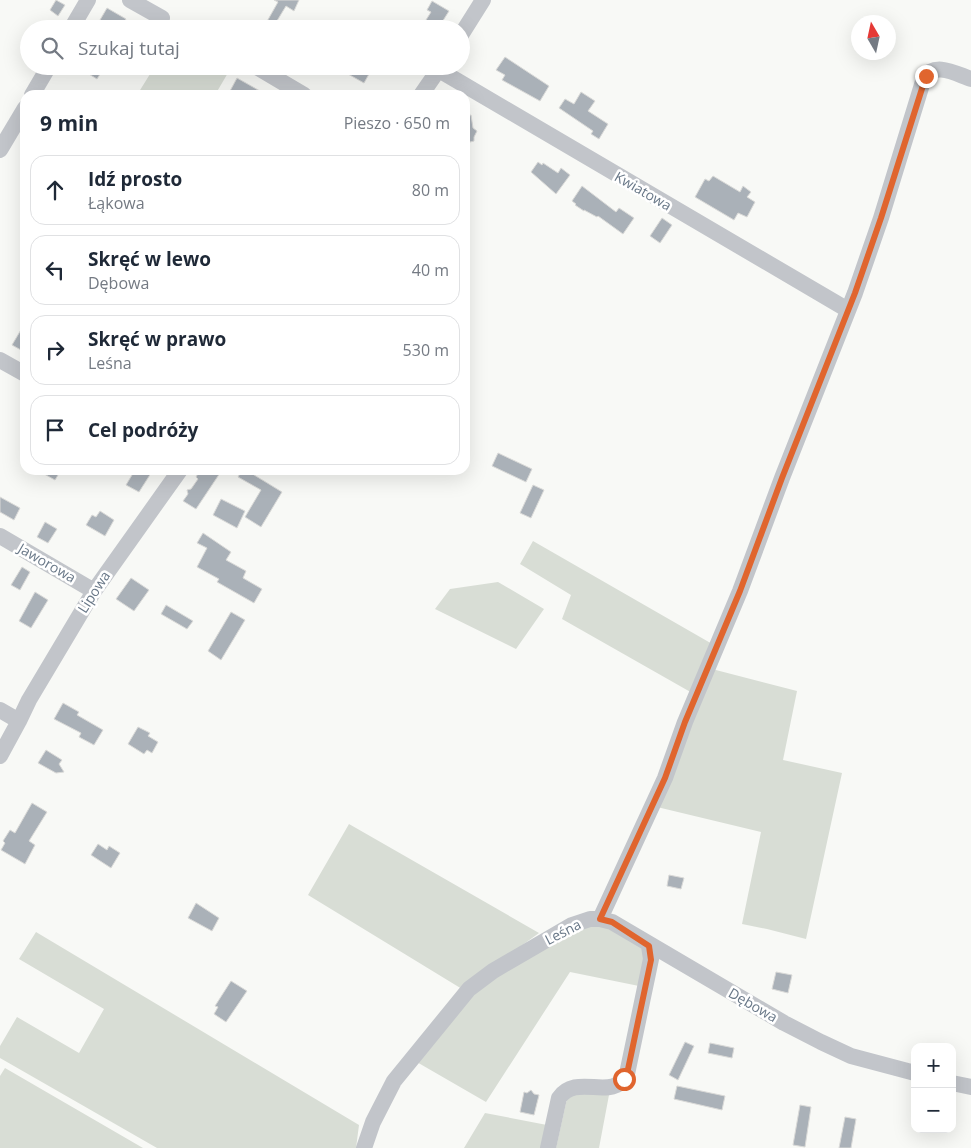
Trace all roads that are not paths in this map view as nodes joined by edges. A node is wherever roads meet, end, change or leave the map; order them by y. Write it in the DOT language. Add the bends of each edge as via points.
graph roads {
  1 [pos="88,0"];
  2 [pos="130,0"];
  3 [pos="483,0"];
  4 [pos="162,18"];
  5 [pos="76,20"];
  6 [pos="470,21"];
  7 [pos="44,75"];
  8 [pos="270,75"];
  9 [pos="435,75"];
  10 [pos="452,75"];
  11 [pos="971,79"];
  12 [pos="35,90"];
  13 [pos="296,90"];
  14 [pos="425,90"];
  15 [pos="20,116"];
  16 [pos="0,150"];
  17 [pos="848,310"];
  18 [pos="0,360"];
  19 [pos="20,371"];
  20 [pos="176,475"];
  21 [pos="0,536"];
  22 [pos="94,590"];
  23 [pos="0,710"];
  24 [pos="19,721"];
  25 [pos="0,756"];
  26 [pos="600,919"];
  27 [pos="649,946"];
  28 [pos="911,1072"];
  29 [pos="956,1083"];
  30 [pos="971,1088"];
  31 [pos="364,1148"];
  32 [pos="548,1148"];
  1 -- 5 [label="street"];
  2 -- 4 [label="street"];
  3 -- 6 [label="street"];
  7 -- 12 [label="street"];
  8 -- 13 [label="street"];
  9 -- 14 [label="street"];
  10 -- 17 [label="street, Kwiatowa"];
  11 -- 17 [label="street, Leśna" via="944,69 928,73 924,78 881,218"];
  15 -- 16 [label="street"];
  17 -- 26 [label="street, Leśna" via="665,778"];
  18 -- 19 [label="street"];
  20 -- 22 [label="street, Lipowa"];
  21 -- 22 [label="street, Jaworowa"];
  22 -- 24 [label="street, Lipowa"];
  23 -- 24 [label="street"];
  24 -- 25 [label="street, Lipowa"];
  26 -- 27 [label="street, Dębowa" via="612,922"];
  26 -- 31 [label="street, Leśna" via="572,925 493,971 469,989 394,1081"];
  27 -- 28 [label="street, Dębowa" via="821,1042 851,1056"];
  27 -- 32 [label="street" via="651,960 627,1074 617,1085 608,1088 574,1087 563,1092"];
  29 -- 30 [label="street"];
}
